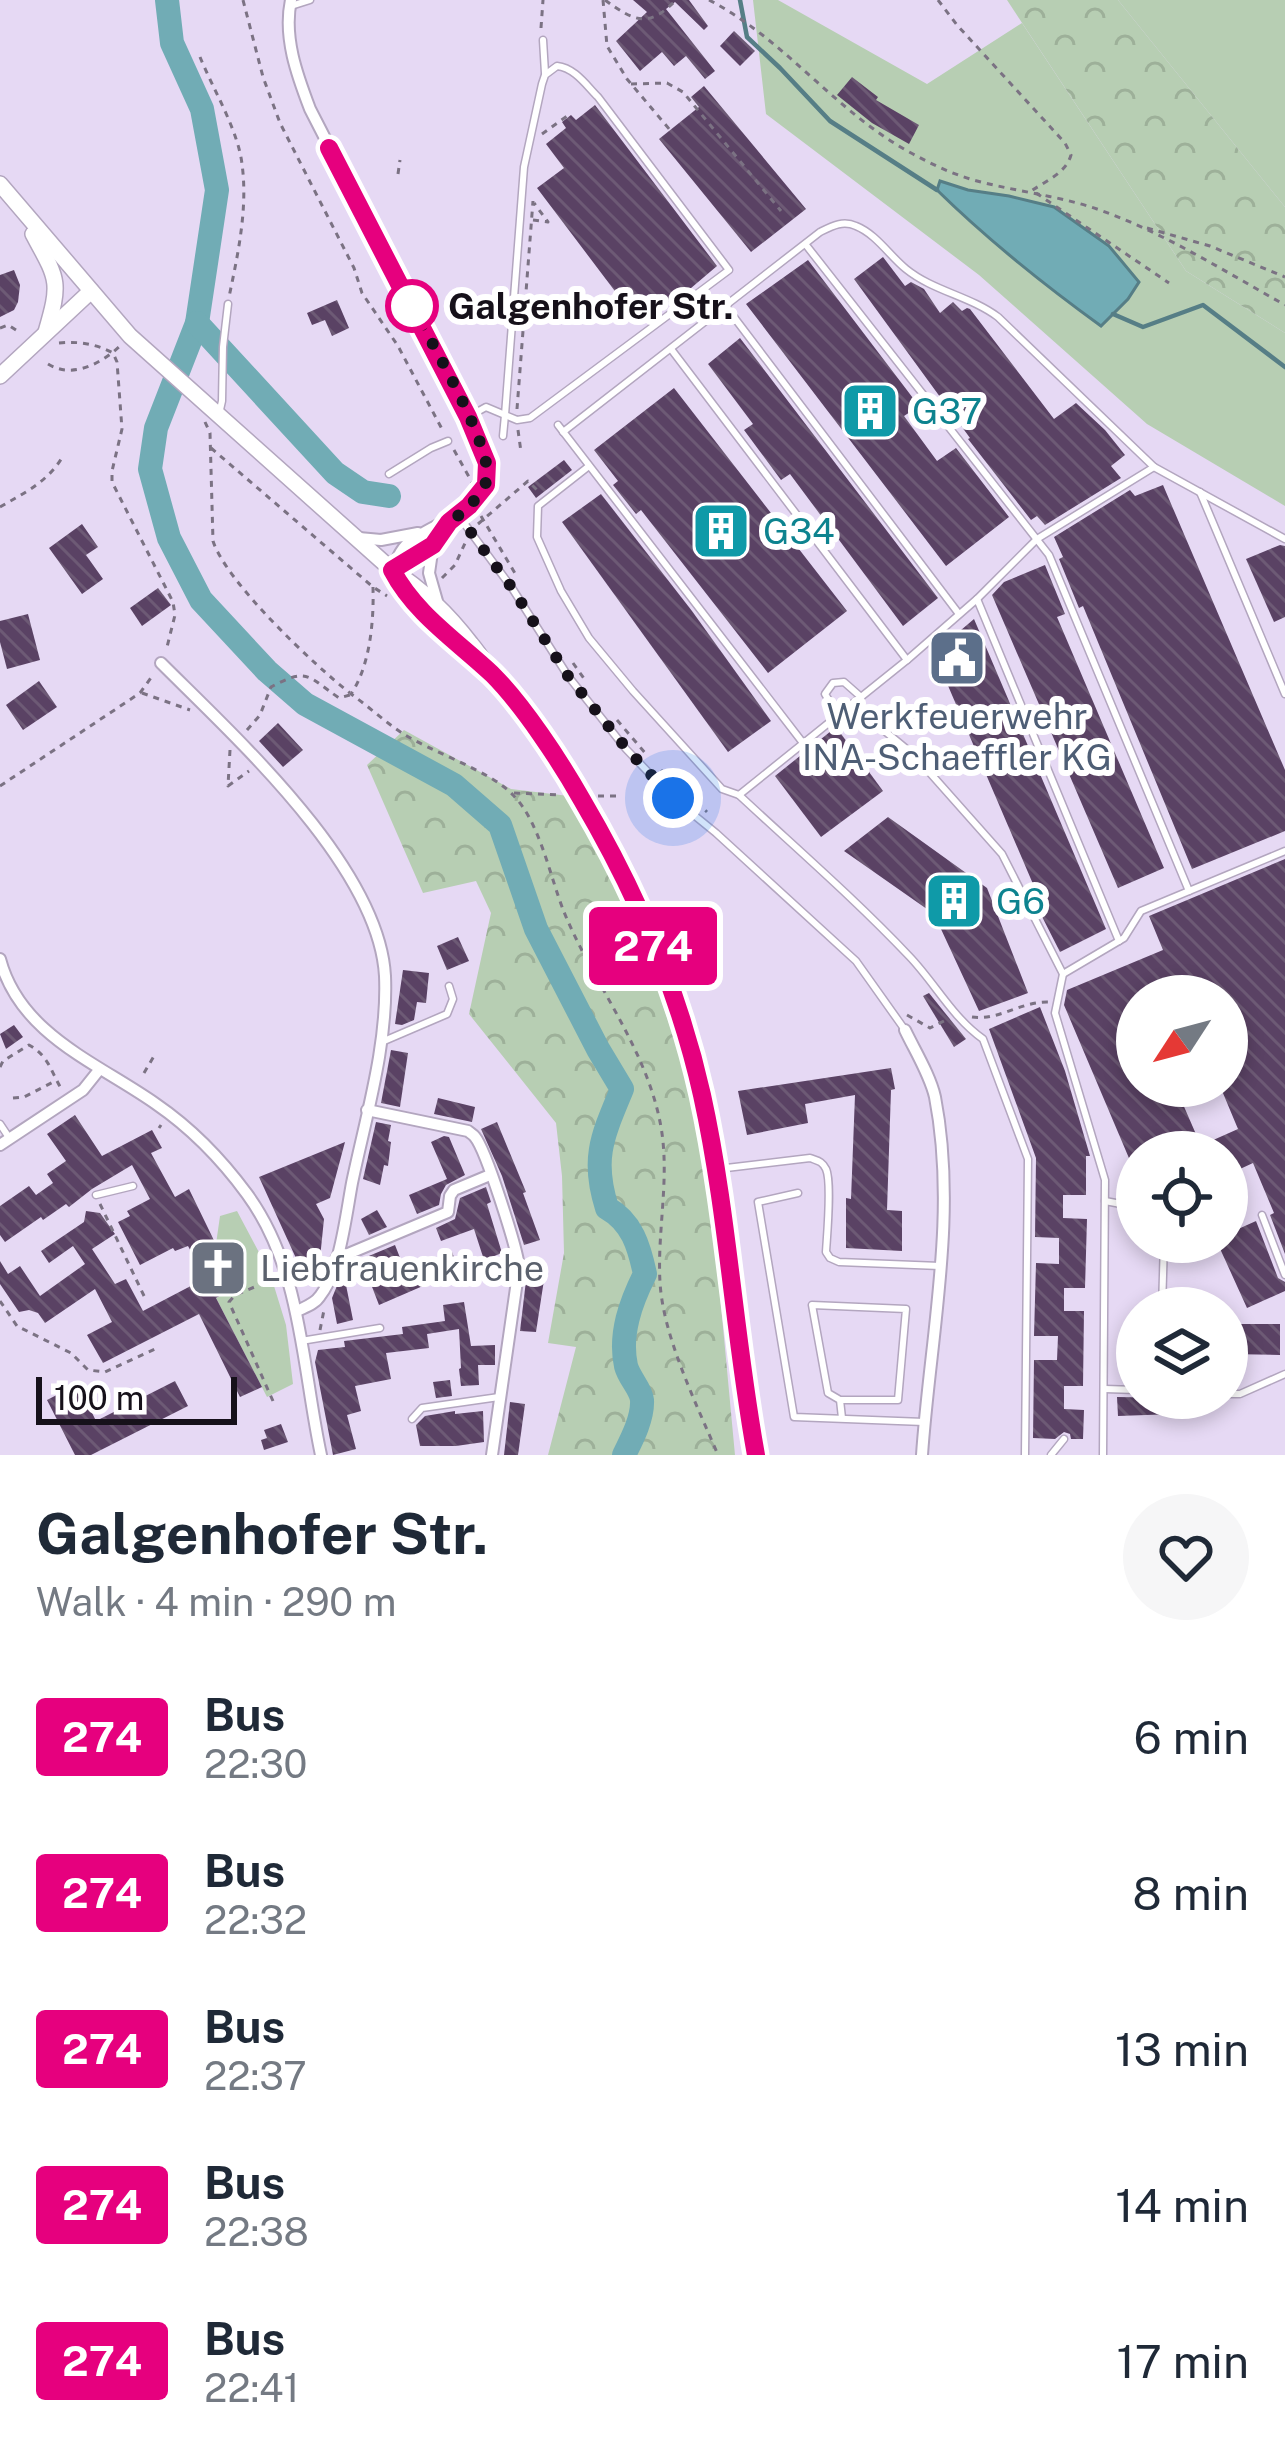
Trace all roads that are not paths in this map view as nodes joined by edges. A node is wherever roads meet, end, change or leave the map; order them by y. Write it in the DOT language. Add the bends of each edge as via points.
graph roads {
  1 [pos="310,0"];
  2 [pos="290,3"];
  3 [pos="543,40"];
  4 [pos="545,75"];
  5 [pos="0,184"];
  6 [pos="20,210"];
  7 [pos="805,243"];
  8 [pos="91,291"];
  9 [pos="228,304"];
  10 [pos="724,304"];
  11 [pos="53,337"];
  12 [pos="670,349"];
  13 [pos="0,376"];
  14 [pos="219,414"];
  15 [pos="505,415"];
  16 [pos="468,417"];
  17 [pos="503,436"];
  18 [pos="448,441"];
  19 [pos="589,466"];
  20 [pos="1154,467"];
  21 [pos="389,474"];
  22 [pos="1200,492"];
  23 [pos="454,518"];
  24 [pos="427,531"];
  25 [pos="356,537"];
  26 [pos="1037,539"];
  27 [pos="1285,539"];
  28 [pos="433,545"];
  29 [pos="392,570"];
  30 [pos="976,598"];
  31 [pos="440,610"];
  32 [pos="959,614"];
  33 [pos="908,660"];
  34 [pos="161,663"];
  35 [pos="1285,668"];
  36 [pos="1275,672"];
  37 [pos="492,675"];
  38 [pos="1285,694"];
  39 [pos="861,697"];
  40 [pos="852,704"];
  41 [pos="838,715"];
  42 [pos="803,743"];
  43 [pos="739,795"];
  44 [pos="1285,851"];
  45 [pos="1189,891"];
  46 [pos="1120,941"];
  47 [pos="0,959"];
  48 [pos="1063,974"];
  49 [pos="2,975"];
  50 [pos="449,986"];
  51 [pos="905,1030"];
  52 [pos="380,1043"];
  53 [pos="99,1070"];
  54 [pos="368,1110"];
  55 [pos="0,1124"];
  56 [pos="5,1142"];
  57 [pos="715,1169"];
  58 [pos="490,1175"];
  59 [pos="133,1186"];
  60 [pos="798,1193"];
  61 [pos="96,1195"];
  62 [pos="1105,1201"];
  63 [pos="1116,1203"];
  64 [pos="1262,1215"];
  65 [pos="336,1259"];
  66 [pos="940,1266"];
  67 [pos="1285,1275"];
  68 [pos="298,1311"];
  69 [pos="380,1328"];
  70 [pos="301,1341"];
  71 [pos="1285,1374"];
  72 [pos="1103,1389"];
  73 [pos="1116,1389"];
  74 [pos="1248,1390"];
  75 [pos="501,1396"];
  76 [pos="840,1400"];
  77 [pos="842,1418"];
  78 [pos="412,1419"];
  79 [pos="925,1422"];
  80 [pos="1064,1439"];
  81 [pos="321,1455"];
  82 [pos="492,1455"];
  83 [pos="756,1455"];
  84 [pos="922,1455"];
  85 [pos="1025,1455"];
  86 [pos="1052,1455"];
  87 [pos="1103,1455"];
  1 -- 2 [label="lane"];
  2 -- 16 [label="street" via="290,44 310,109"];
  3 -- 4 [label="lane"];
  4 -- 15 [label="lane" via="524,167"];
  4 -- 15 [label="lane" via="562,66 589,87 729,270 534,415"];
  5 -- 6 [label="street"];
  6 -- 8 [label="street"];
  6 -- 11 [label="street" via="52,270"];
  7 -- 10 [label="lane"];
  7 -- 20 [label="lane" via="853,224 909,272 980,303"];
  7 -- 26 [label="lane"];
  8 -- 11 [label="street"];
  8 -- 14 [label="street"];
  9 -- 14 [label="lane"];
  10 -- 12 [label="lane"];
  10 -- 32 [label="lane"];
  11 -- 13 [label="street"];
  12 -- 19 [label="lane" via="560,428"];
  12 -- 33 [label="lane"];
  14 -- 25 [label="street"];
  15 -- 16 [label="lane" via="486,407"];
  15 -- 17 [label="lane"];
  16 -- 23 [label="street" via="488,474"];
  18 -- 21 [label="lane"];
  19 -- 42 [label="lane"];
  19 -- 43 [label="lane" via="538,506 537,537 560,591 632,691 722,789"];
  20 -- 22 [label="lane"];
  20 -- 26 [label="lane"];
  22 -- 27 [label="lane"];
  22 -- 36 [label="lane"];
  23 -- 24 [label="street"];
  23 -- 28 [label="street"];
  23 -- 51 [label="lane" via="626,748 856,961"];
  24 -- 25 [label="street"];
  24 -- 29 [label="street"];
  25 -- 29 [label="street"];
  26 -- 30 [label="lane"];
  26 -- 45 [label="lane"];
  28 -- 29 [label="street"];
  28 -- 31 [label="street" via="429,573"];
  29 -- 31 [label="street"];
  29 -- 37 [label="street" via="403,592"];
  30 -- 32 [label="lane"];
  30 -- 46 [label="lane"];
  31 -- 37 [label="street"];
  32 -- 33 [label="lane"];
  33 -- 39 [label="lane"];
  34 -- 52 [label="street" via="330,849 373,918 385,981"];
  35 -- 36 [label="lane"];
  36 -- 38 [label="lane"];
  37 -- 57 [label="street" via="581,797 628,887 674,1001"];
  39 -- 40 [label="lane"];
  39 -- 41 [label="lane" via="833,683 825,694"];
  40 -- 41 [label="lane"];
  40 -- 48 [label="lane" via="915,756 1002,854"];
  41 -- 42 [label="lane"];
  42 -- 43 [label="lane"];
  43 -- 85 [label="lane" via="913,959 983,1039 1028,1159"];
  44 -- 45 [label="lane"];
  45 -- 46 [label="lane" via="1141,911"];
  46 -- 48 [label="lane"];
  47 -- 49 [label="street"];
  48 -- 62 [label="lane" via="1055,1013"];
  49 -- 53 [label="street" via="45,1030"];
  50 -- 52 [label="lane" via="447,1014"];
  51 -- 66 [label="street" via="934,1093"];
  52 -- 54 [label="street"];
  53 -- 56 [label="street"];
  53 -- 68 [label="street" via="182,1124 231,1173 267,1226"];
  54 -- 58 [label="street" via="468,1131"];
  54 -- 65 [label="street"];
  55 -- 56 [label="lane"];
  57 -- 66 [label="lane" via="818,1161 828,1177 830,1258"];
  57 -- 83 [label="street"];
  58 -- 65 [label="street" via="454,1190 448,1212"];
  58 -- 75 [label="street" via="519,1267"];
  59 -- 61 [label="lane"];
  60 -- 77 [label="lane" via="758,1202 794,1418"];
  62 -- 63 [label="lane"];
  62 -- 72 [label="lane"];
  64 -- 67 [label="lane"];
  65 -- 68 [label="street" via="322,1294"];
  66 -- 79 [label="street"];
  68 -- 70 [label="street"];
  69 -- 70 [label="lane"];
  70 -- 81 [label="street"];
  71 -- 74 [label="lane"];
  72 -- 73 [label="lane"];
  72 -- 87 [label="lane"];
  75 -- 78 [label="lane" via="422,1408"];
  75 -- 82 [label="street"];
  76 -- 76 [label="lane" via="828,1393 812,1305 906,1310 898,1400"];
  76 -- 77 [label="lane"];
  77 -- 79 [label="lane"];
  79 -- 84 [label="street"];
  80 -- 86 [label="lane"];
}
